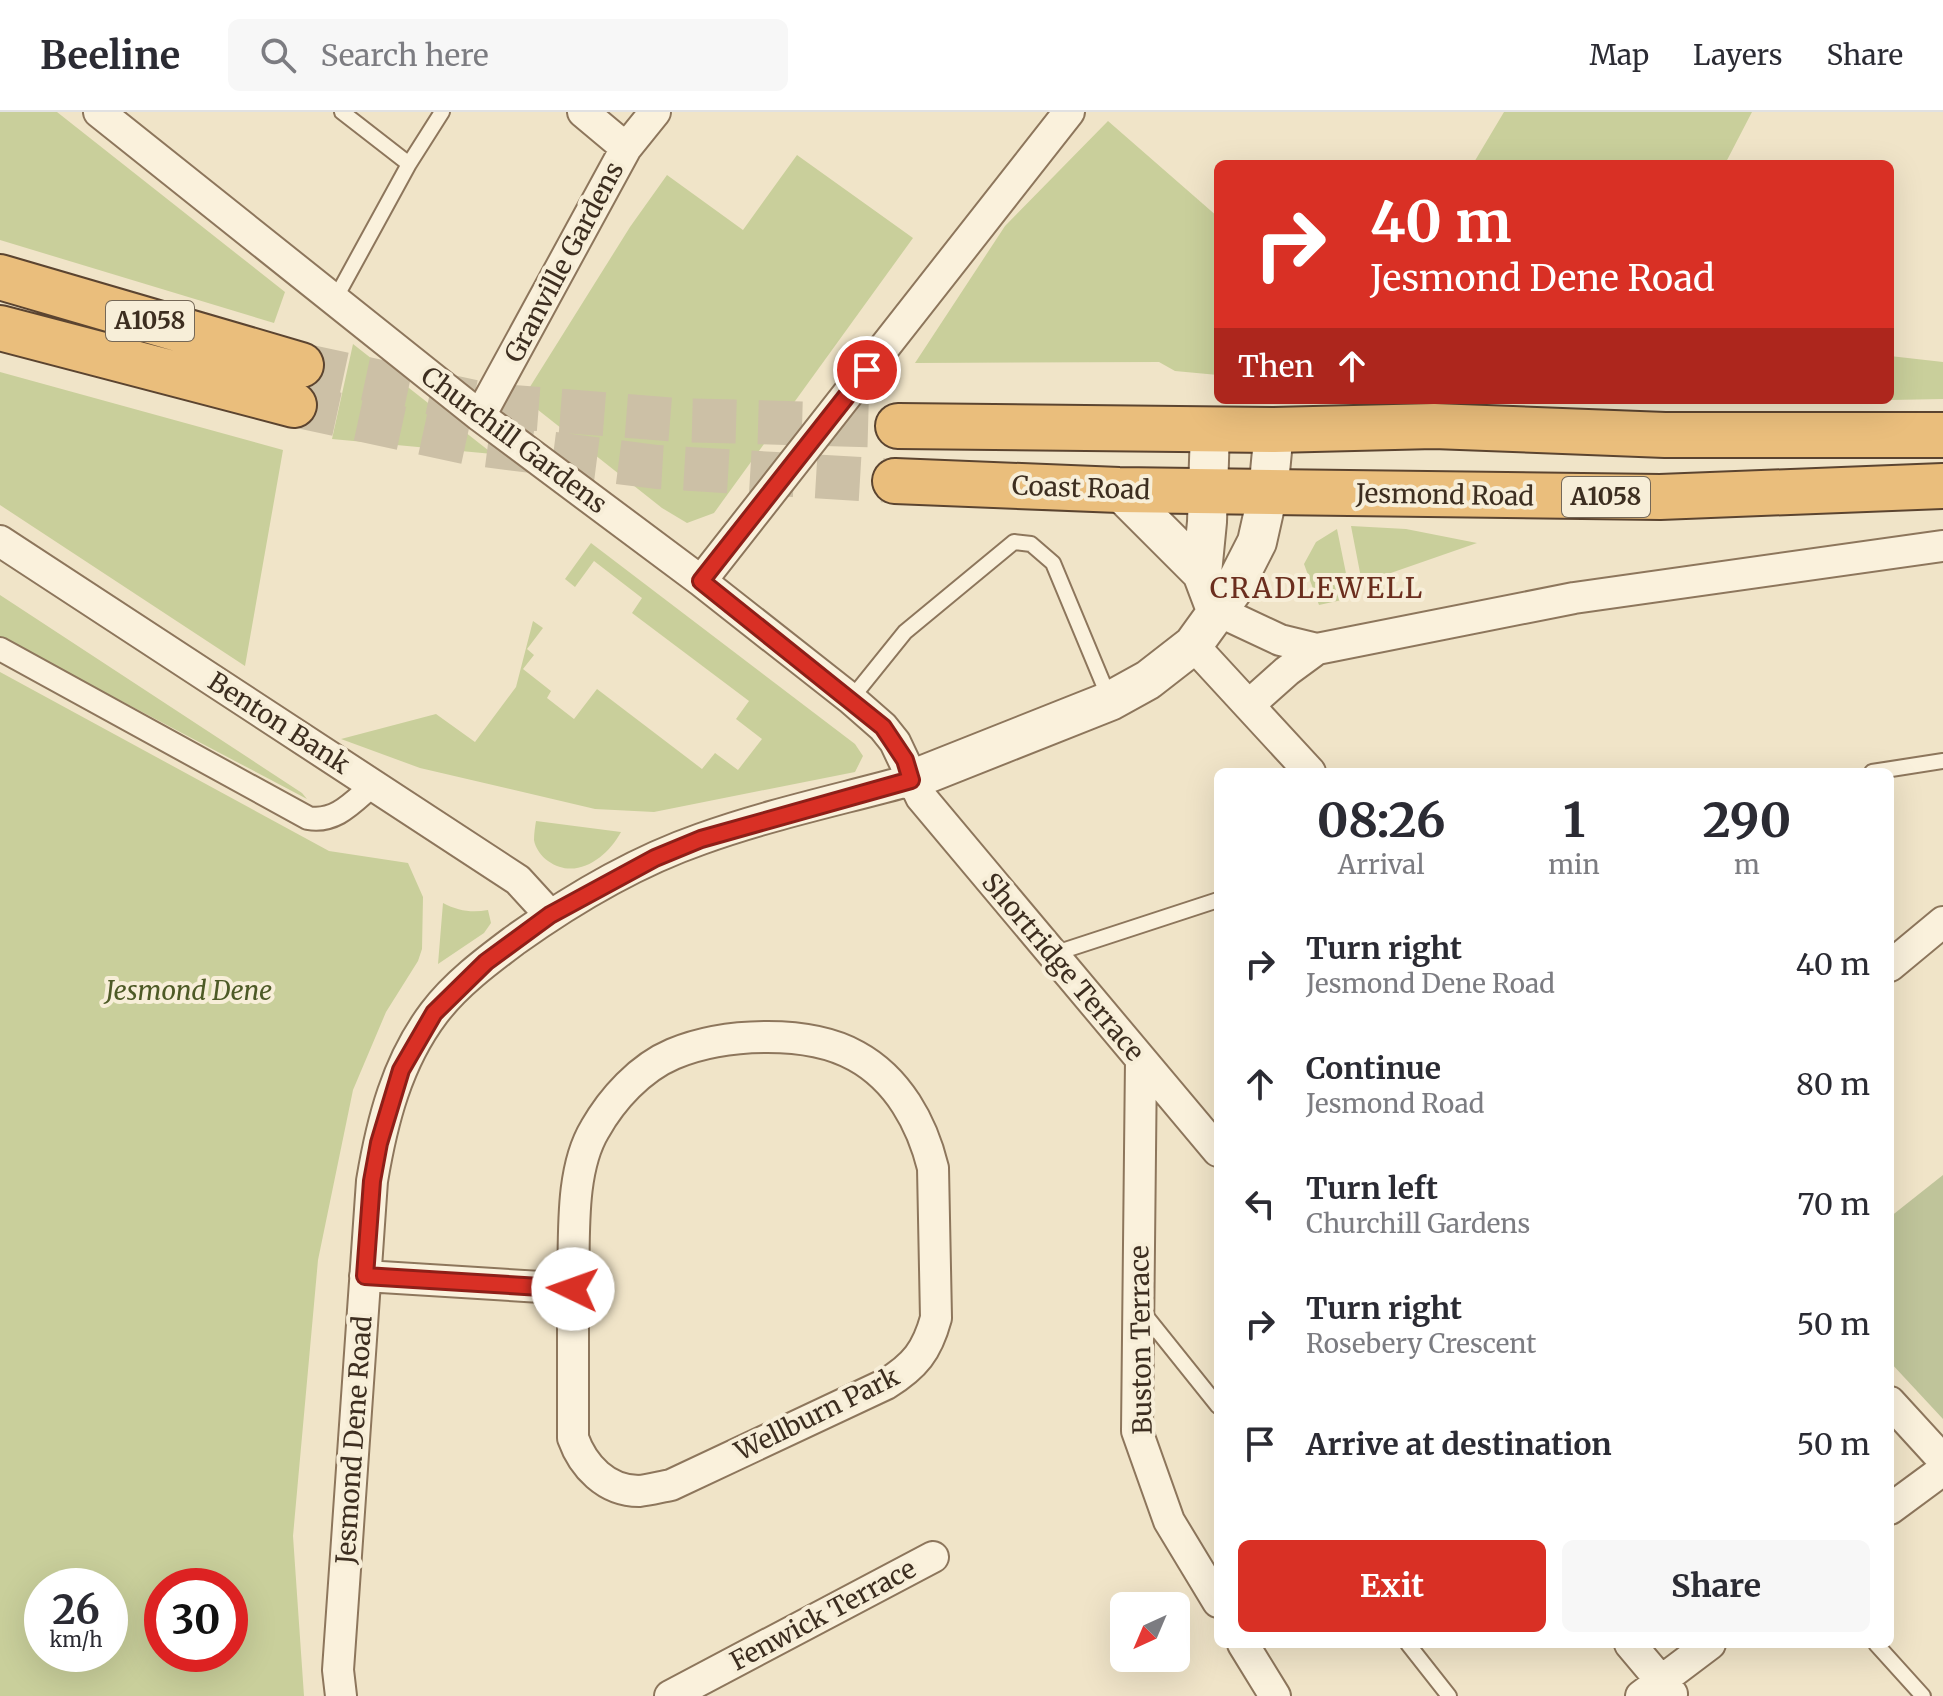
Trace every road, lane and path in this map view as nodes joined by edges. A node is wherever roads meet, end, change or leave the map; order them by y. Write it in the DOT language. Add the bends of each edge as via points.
graph roads {
  1 [pos="99,112"];
  2 [pos="342,112"];
  3 [pos="442,112"];
  4 [pos="583,112"];
  5 [pos="655,112"];
  6 [pos="1069,112"];
  7 [pos="626,148"];
  8 [pos="409,164"];
  9 [pos="0,277"];
  10 [pos="334,301"];
  11 [pos="0,328"];
  12 [pos="480,416"];
  13 [pos="898,426"];
  14 [pos="1210,430"];
  15 [pos="1274,430"];
  16 [pos="1943,435"];
  17 [pos="895,481"];
  18 [pos="1943,486"];
  19 [pos="1119,490"];
  20 [pos="1208,491"];
  21 [pos="1268,493"];
  22 [pos="0,541"];
  23 [pos="1942,546"];
  24 [pos="1202,573"];
  25 [pos="701,581"];
  26 [pos="1216,610"];
  27 [pos="1193,645"];
  28 [pos="0,649"];
  29 [pos="1317,649"];
  30 [pos="851,699"];
  31 [pos="1110,701"];
  32 [pos="1249,705"];
  33 [pos="1943,761"];
  34 [pos="1306,768"];
  35 [pos="1894,769"];
  36 [pos="911,780"];
  37 [pos="373,785"];
  38 [pos="1214,902"];
  39 [pos="550,915"];
  40 [pos="1943,922"];
  41 [pos="1053,954"];
  42 [pos="1894,963"];
  43 [pos="1141,1060"];
  44 [pos="1214,1146"];
  45 [pos="365,1276"];
  46 [pos="573,1289"];
  47 [pos="1138,1306"];
  48 [pos="1214,1401"];
  49 [pos="1894,1406"];
  50 [pos="1943,1460"];
  51 [pos="1943,1470"];
  52 [pos="1894,1506"];
  53 [pos="933,1557"];
  54 [pos="1214,1595"];
  55 [pos="1245,1648"];
  56 [pos="1411,1648"];
  57 [pos="1632,1648"];
  58 [pos="1706,1648"];
  59 [pos="1880,1648"];
  60 [pos="1658,1691"];
  61 [pos="341,1696"];
  62 [pos="670,1696"];
  63 [pos="1275,1696"];
  64 [pos="1449,1696"];
  65 [pos="1923,1696"];
  1 -- 10 [label="street, Churchill Gardens"];
  2 -- 8 [label="lane"];
  3 -- 8 [label="lane"];
  4 -- 7 [label="street"];
  5 -- 7 [label="street, Granville Gardens"];
  6 -- 25 [label="street"];
  7 -- 12 [label="street, Granville Gardens"];
  8 -- 10 [label="lane"];
  9 -- 11 [label="highway, A1058" via="297,385"];
  10 -- 12 [label="street, Churchill Gardens"];
  12 -- 25 [label="street, Churchill Gardens"];
  13 -- 14 [label="highway"];
  14 -- 15 [label="highway"];
  14 -- 20 [label="street"];
  15 -- 16 [label="highway" via="1434,426 1665,435"];
  15 -- 21 [label="street"];
  17 -- 19 [label="highway, Coast Road / A1058"];
  18 -- 21 [label="highway, Jesmond Road / A1058" via="1660,497"];
  19 -- 20 [label="highway, Coast Road / A1058"];
  19 -- 24 [label="street"];
  20 -- 21 [label="highway, Coast Road / A1058"];
  20 -- 24 [label="street"];
  21 -- 26 [label="street" via="1257,542"];
  22 -- 37 [label="street, Benton Bank"];
  23 -- 29 [label="street" via="1574,598"];
  24 -- 26 [label="street"];
  25 -- 30 [label="street, Churchill Gardens"];
  26 -- 27 [label="street"];
  26 -- 29 [label="street" via="1280,640"];
  27 -- 31 [label="street"];
  27 -- 32 [label="street"];
  28 -- 37 [label="street" via="308,818 332,818"];
  29 -- 32 [label="street"];
  30 -- 31 [label="lane" via="905,632 1014,542 1031,544 1053,563"];
  30 -- 36 [label="street, Churchill Gardens" via="895,742"];
  31 -- 36 [label="street"];
  32 -- 34 [label="street"];
  33 -- 35 [label="lane"];
  36 -- 39 [label="street" via="701,839"];
  36 -- 41 [label="street, Shortridge Terrace"];
  37 -- 39 [label="street, Benton Bank" via="518,880"];
  38 -- 41 [label="lane"];
  39 -- 45 [label="street, Jesmond Dene Road" via="445,1000 401,1070 372,1181"];
  40 -- 42 [label="street"];
  41 -- 43 [label="street, Shortridge Terrace"];
  43 -- 44 [label="street, Shortridge Terrace"];
  43 -- 47 [label="street, Buston Terrace"];
  45 -- 46 [label="street"];
  45 -- 61 [label="street, Jesmond Dene Road" via="338,1670"];
  46 -- 46 [label="street, Wellburn Park" via="578,1173 584,1150 610,1105 649,1067 671,1054 735,1039 790,1037 826,1043 857,1056 883,1076 917,1120 933,1168 936,1318 920,1356 886,1384 671,1485 638,1491 614,1486 593,1473 573,1438"];
  47 -- 48 [label="lane"];
  47 -- 54 [label="street, Buston Terrace" via="1137,1431 1169,1521"];
  49 -- 50 [label="street"];
  51 -- 52 [label="street"];
  53 -- 62 [label="street, Fenwick Terrace"];
  55 -- 63 [label="street"];
  56 -- 64 [label="lane"];
  57 -- 60 [label="street"];
  58 -- 60 [label="street"];
  59 -- 65 [label="lane"];
}
